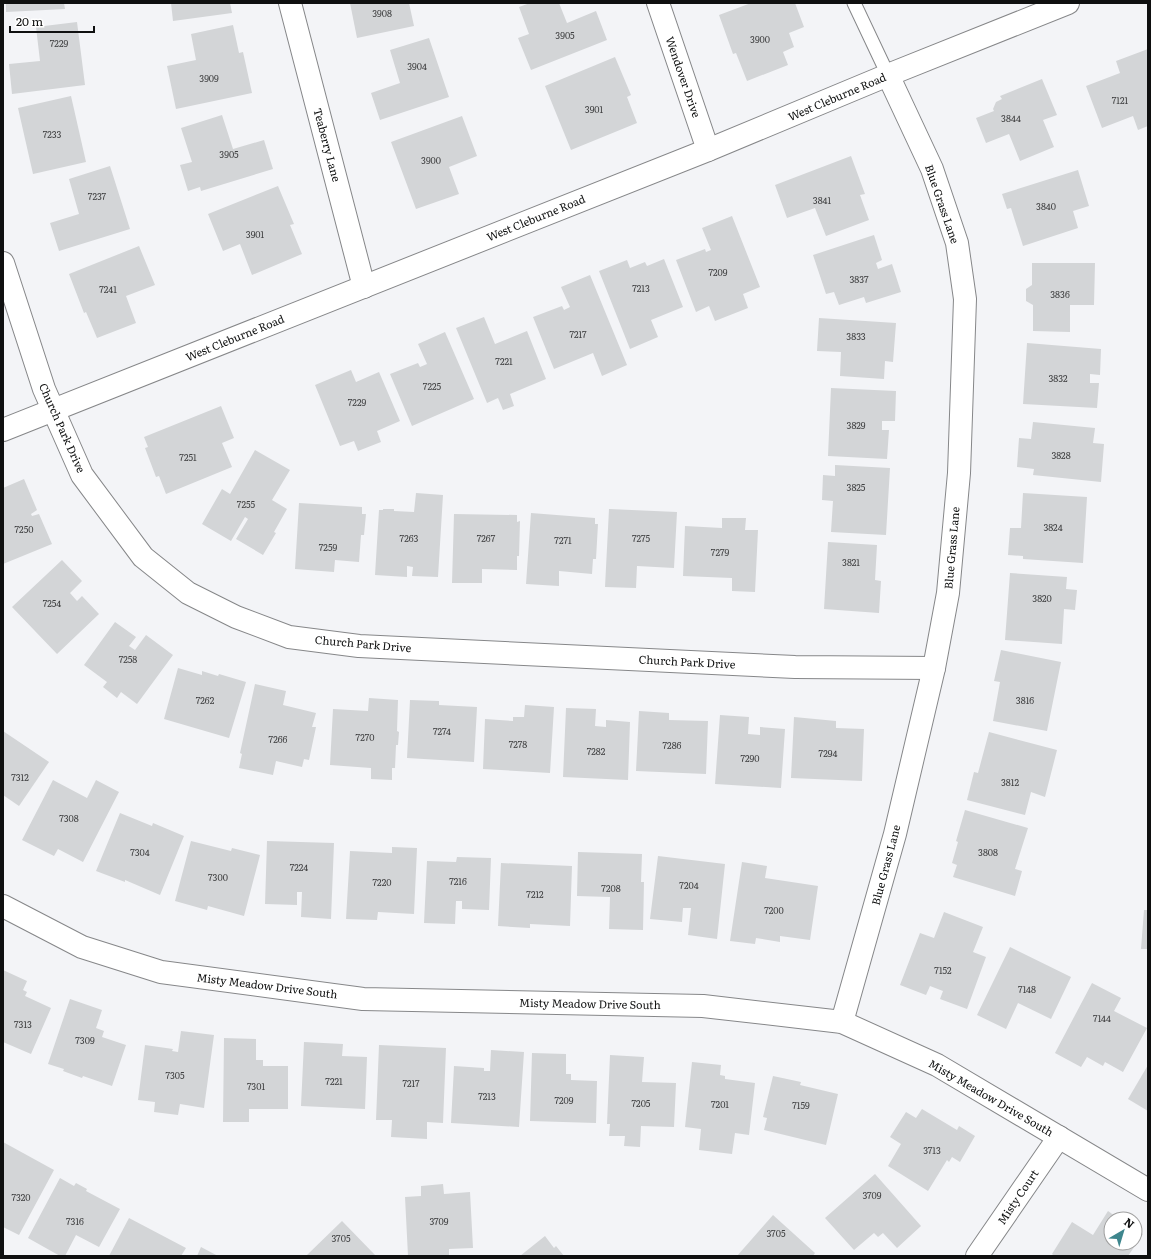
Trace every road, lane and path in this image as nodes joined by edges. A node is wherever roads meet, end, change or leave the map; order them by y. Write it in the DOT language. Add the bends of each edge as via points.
graph roads {
  1 [pos="290,3"];
  2 [pos="658,3"];
  3 [pos="854,3"];
  4 [pos="1068,3"];
  5 [pos="888,75"];
  6 [pos="708,150"];
  7 [pos="3,263"];
  8 [pos="364,287"];
  9 [pos="54,410"];
  10 [pos="3,430"];
  11 [pos="934,668"];
  12 [pos="3,906"];
  13 [pos="842,1022"];
  14 [pos="1059,1137"];
  15 [pos="1148,1190"];
  16 [pos="977,1256"];
  1 -- 8 [label="street, Teaberry Lane"];
  2 -- 6 [label="street, Wendover Drive"];
  3 -- 5 [label="lane"];
  4 -- 5 [label="street, West Cleburne Road"];
  5 -- 6 [label="street, West Cleburne Road"];
  5 -- 11 [label="street, Blue Grass Lane" via="932,169 957,243 965,299 959,473 948,593"];
  6 -- 8 [label="street, West Cleburne Road"];
  7 -- 9 [label="street, Church Park Drive" via="44,389"];
  8 -- 9 [label="street, West Cleburne Road"];
  9 -- 10 [label="street, West Cleburne Road"];
  9 -- 11 [label="street, Church Park Drive" via="82,475 142,557 188,593 236,617 289,637 359,646 787,667"];
  11 -- 13 [label="street, Blue Grass Lane" via="895,834"];
  12 -- 13 [label="street, Misty Meadow Drive South" via="82,947 162,972 363,998 703,1006"];
  13 -- 14 [label="street, Misty Meadow Drive South" via="937,1065"];
  14 -- 15 [label="street, Misty Meadow Drive South"];
  14 -- 16 [label="street, Misty Court"];
}
